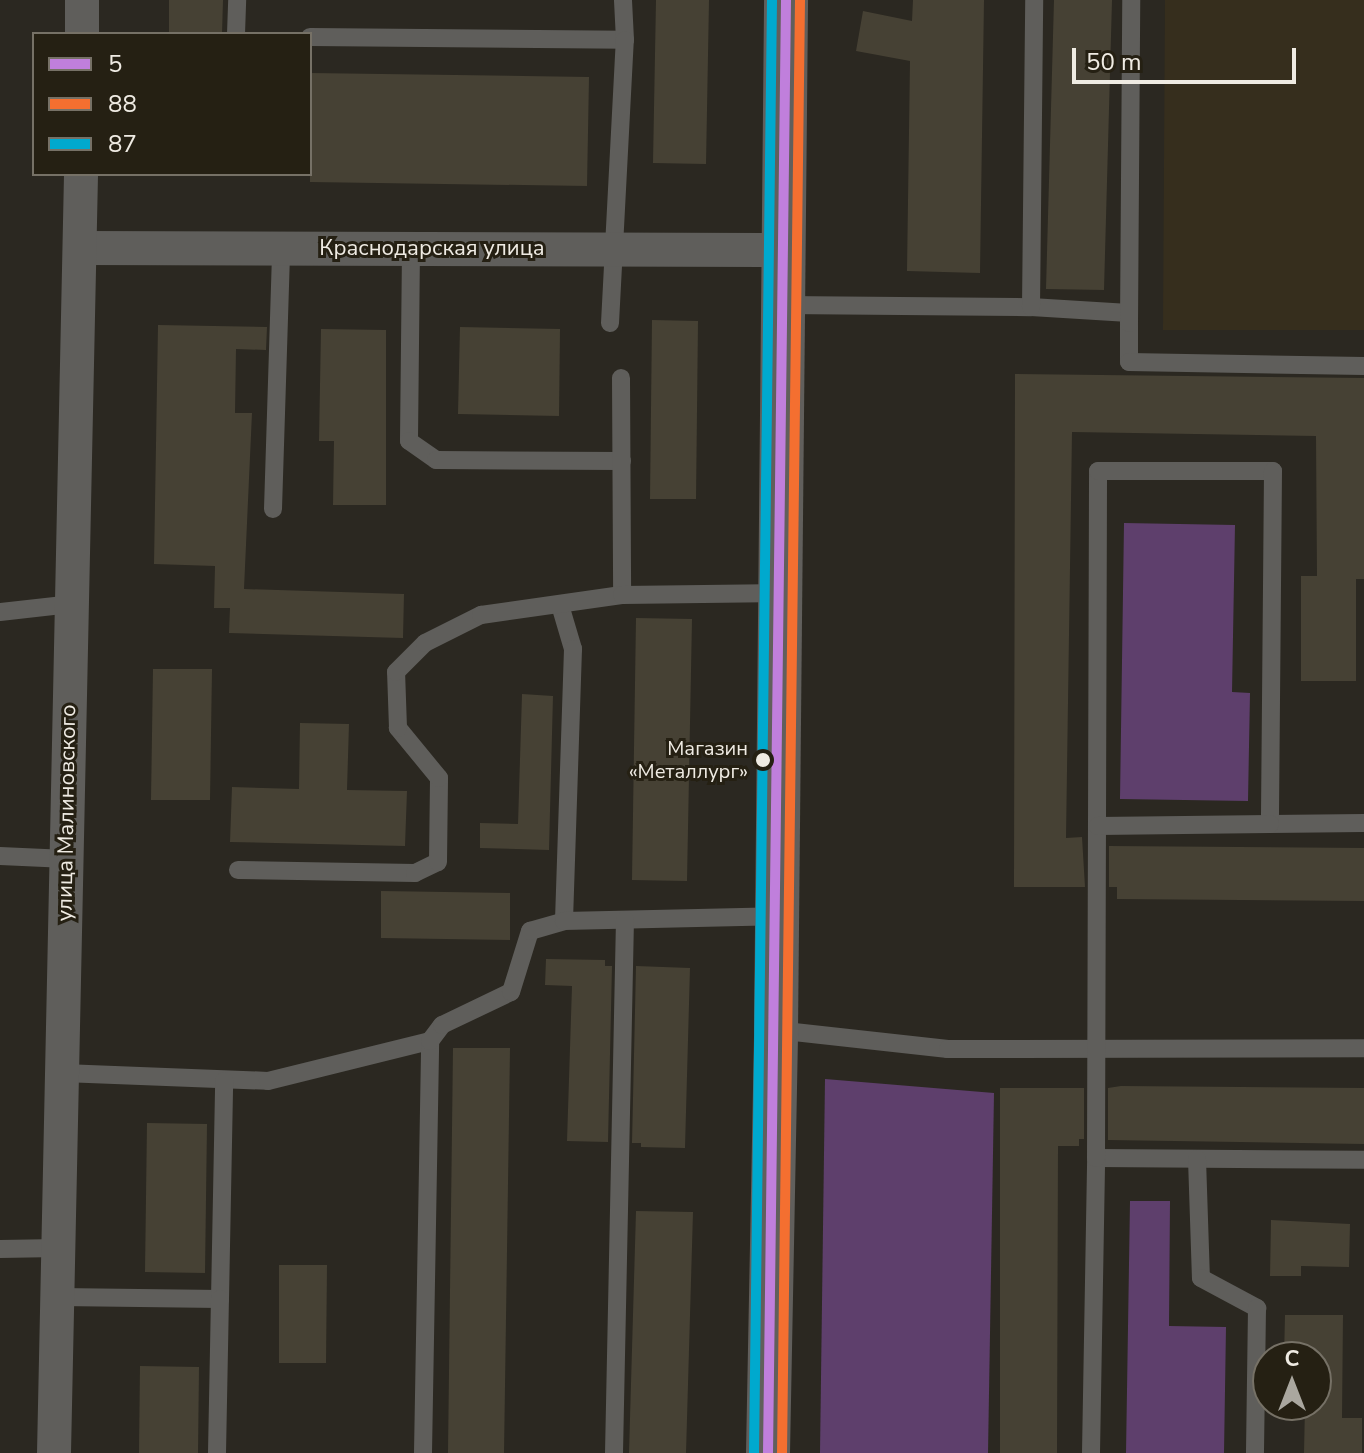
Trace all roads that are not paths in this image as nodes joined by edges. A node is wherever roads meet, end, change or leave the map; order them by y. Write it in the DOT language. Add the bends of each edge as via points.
graph roads {
  1 [pos="82,0"];
  2 [pos="237,0"];
  3 [pos="623,0"];
  4 [pos="786,0"];
  5 [pos="1034,0"];
  6 [pos="1131,0"];
  7 [pos="82,32"];
  8 [pos="236,32"];
  9 [pos="312,37"];
  10 [pos="625,40"];
  11 [pos="81,176"];
  12 [pos="81,248"];
  13 [pos="281,248"];
  14 [pos="411,249"];
  15 [pos="613,249"];
  16 [pos="784,250"];
  17 [pos="783,305"];
  18 [pos="1031,307"];
  19 [pos="1129,313"];
  20 [pos="610,323"];
  21 [pos="1364,366"];
  22 [pos="621,378"];
  23 [pos="622,461"];
  24 [pos="273,509"];
  25 [pos="780,593"];
  26 [pos="622,595"];
  27 [pos="71,604"];
  28 [pos="560,605"];
  29 [pos="0,612"];
  30 [pos="1364,823"];
  31 [pos="1270,824"];
  32 [pos="1098,826"];
  33 [pos="0,856"];
  34 [pos="67,859"];
  35 [pos="238,870"];
  36 [pos="777,916"];
  37 [pos="625,920"];
  38 [pos="564,921"];
  39 [pos="776,1030"];
  40 [pos="430,1041"];
  41 [pos="1364,1048"];
  42 [pos="1094,1049"];
  43 [pos="63,1073"];
  44 [pos="224,1081"];
  45 [pos="1096,1158"];
  46 [pos="1197,1159"];
  47 [pos="1364,1160"];
  48 [pos="58,1248"];
  49 [pos="0,1249"];
  50 [pos="59,1297"];
  51 [pos="220,1299"];
  52 [pos="54,1453"];
  53 [pos="217,1453"];
  54 [pos="423,1453"];
  55 [pos="614,1453"];
  56 [pos="768,1453"];
  57 [pos="1091,1453"];
  58 [pos="1255,1453"];
  1 -- 7 [label="street"];
  2 -- 8 [label="lane"];
  3 -- 10 [label="lane"];
  4 -- 16 [label="main road"];
  5 -- 18 [label="lane"];
  6 -- 19 [label="lane"];
  9 -- 10 [label="lane"];
  10 -- 15 [label="lane"];
  11 -- 12 [label="street, улица Малиновского"];
  12 -- 13 [label="street, Краснодарская улица"];
  12 -- 27 [label="street, улица Малиновского"];
  13 -- 14 [label="street, Краснодарская улица"];
  13 -- 24 [label="lane"];
  14 -- 15 [label="street, Краснодарская улица"];
  14 -- 23 [label="lane" via="409,441 436,460"];
  15 -- 16 [label="street, Краснодарская улица"];
  15 -- 20 [label="lane"];
  16 -- 17 [label="main road"];
  17 -- 18 [label="lane"];
  17 -- 25 [label="main road"];
  18 -- 19 [label="lane"];
  19 -- 21 [label="lane" via="1129,362"];
  22 -- 23 [label="lane"];
  23 -- 26 [label="lane"];
  25 -- 26 [label="lane"];
  25 -- 36 [label="main road"];
  26 -- 28 [label="lane"];
  27 -- 29 [label="lane"];
  27 -- 34 [label="street, улица Малиновского"];
  28 -- 35 [label="lane" via="481,615 425,643 396,672 398,728 439,778 438,862 415,873"];
  28 -- 38 [label="lane" via="573,649"];
  30 -- 31 [label="lane"];
  31 -- 32 [label="lane"];
  31 -- 32 [label="lane" via="1273,471 1098,471"];
  32 -- 42 [label="lane"];
  33 -- 34 [label="lane"];
  34 -- 43 [label="street, улица Малиновского"];
  36 -- 37 [label="lane"];
  36 -- 39 [label="main road"];
  37 -- 38 [label="lane"];
  37 -- 55 [label="lane"];
  38 -- 40 [label="lane" via="530,931 511,992 442,1025"];
  39 -- 42 [label="lane" via="948,1049"];
  39 -- 56 [label="main road"];
  40 -- 44 [label="lane" via="268,1081"];
  40 -- 54 [label="lane"];
  41 -- 42 [label="lane"];
  42 -- 45 [label="lane"];
  43 -- 44 [label="lane"];
  43 -- 48 [label="street, улица Малиновского"];
  44 -- 51 [label="lane"];
  45 -- 46 [label="lane"];
  45 -- 57 [label="lane"];
  46 -- 47 [label="lane"];
  46 -- 58 [label="lane" via="1201,1278 1257,1308"];
  48 -- 49 [label="lane"];
  48 -- 50 [label="street, улица Малиновского"];
  50 -- 51 [label="lane"];
  50 -- 52 [label="street, улица Малиновского"];
  51 -- 53 [label="lane"];
}
